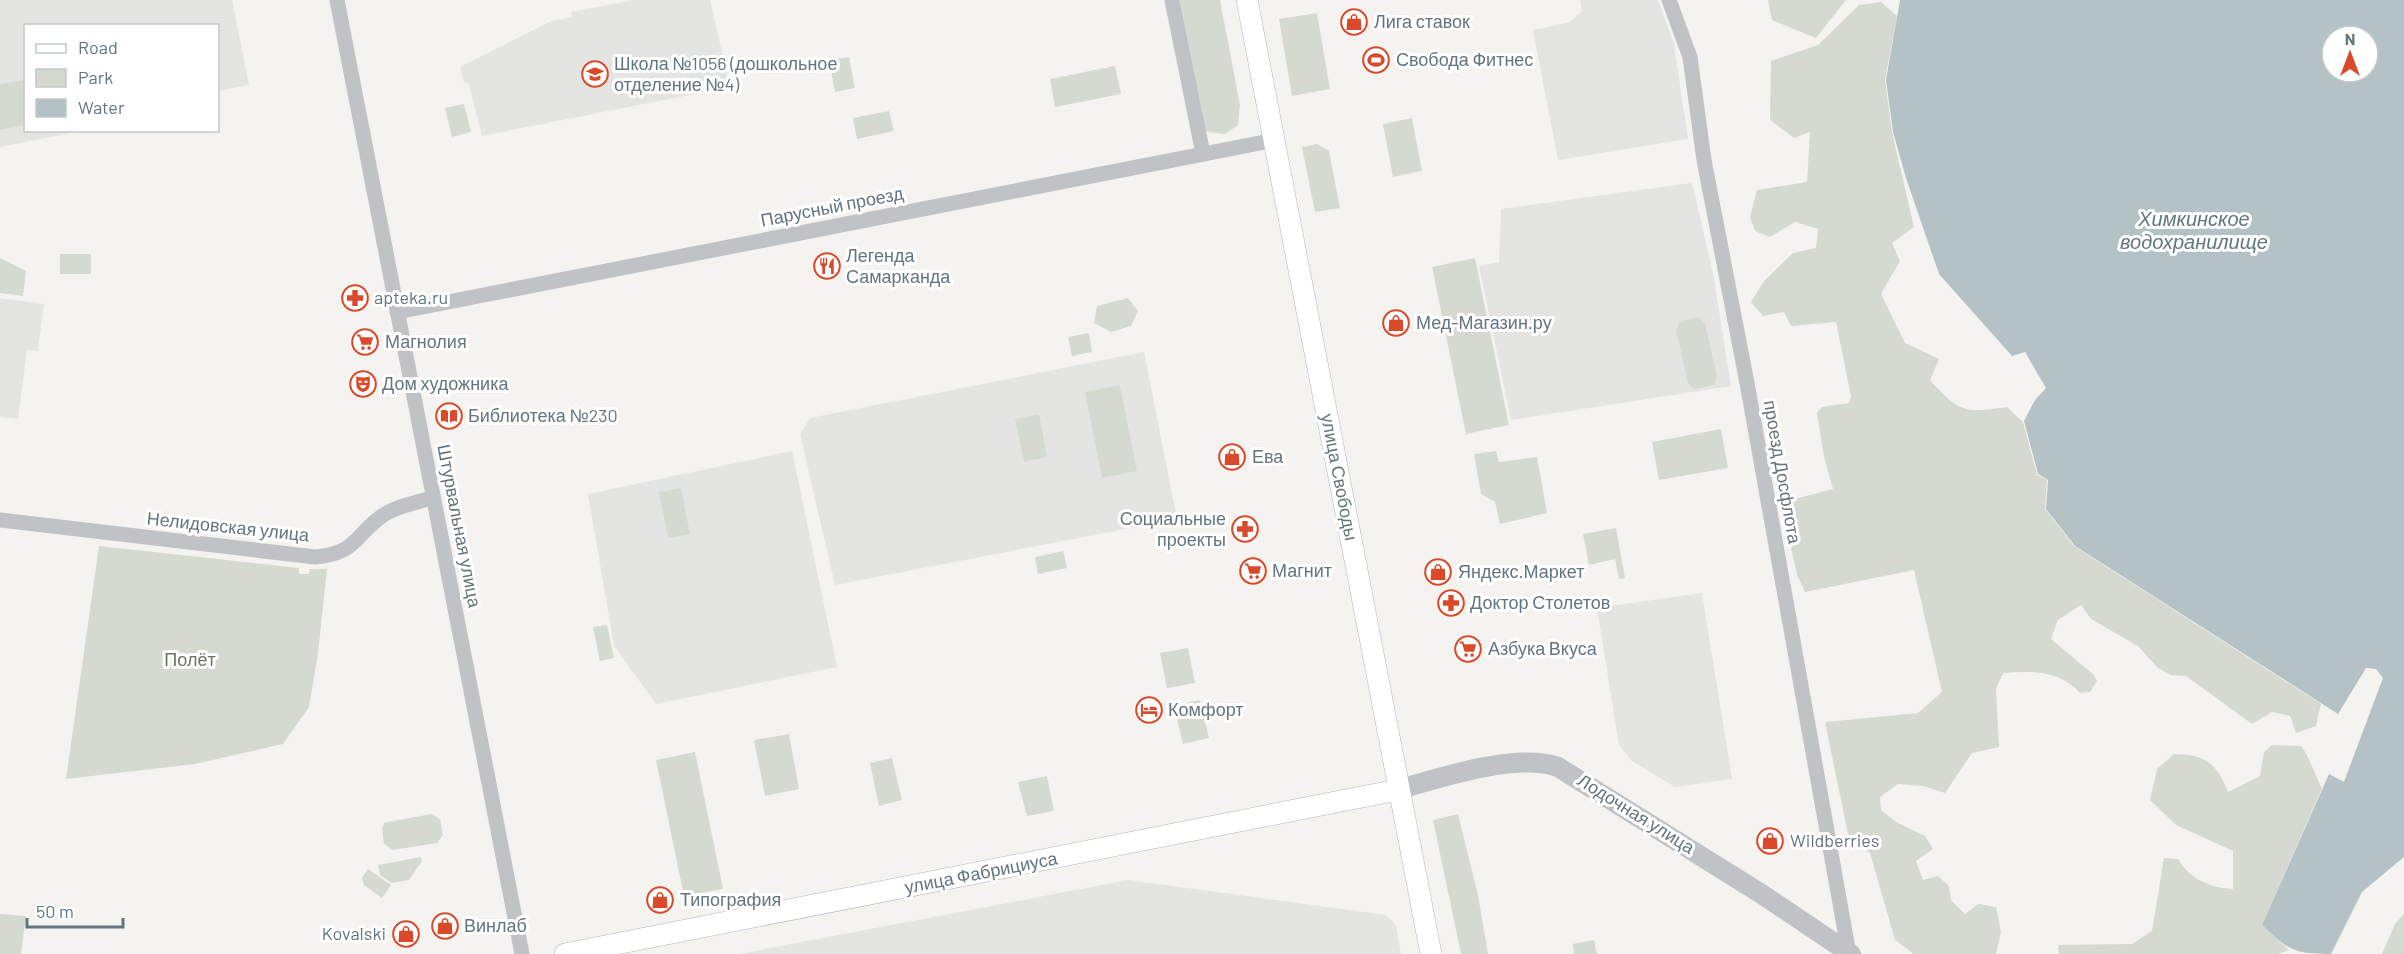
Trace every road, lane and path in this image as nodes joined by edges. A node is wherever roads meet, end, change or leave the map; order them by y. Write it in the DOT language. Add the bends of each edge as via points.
graph roads {
  1 [pos="337,0"];
  2 [pos="1172,0"];
  3 [pos="1247,0"];
  4 [pos="1670,0"];
  5 [pos="1275,140"];
  6 [pos="1203,154"];
  7 [pos="398,312"];
  8 [pos="434,497"];
  9 [pos="0,520"];
  10 [pos="1397,790"];
  11 [pos="522,954"];
  12 [pos="565,954"];
  13 [pos="1431,954"];
  14 [pos="1849,954"];
  1 -- 7 [label="street, Штурвальная улица"];
  2 -- 6 [label="street"];
  3 -- 5 [label="main road, улица Свободы"];
  4 -- 14 [label="street, проезд Досфлота" via="1690,57 1704,160 1748,383"];
  5 -- 6 [label="street, Парусный проезд"];
  5 -- 10 [label="main road, улица Свободы"];
  6 -- 7 [label="street, Парусный проезд"];
  7 -- 8 [label="street, Штурвальная улица"];
  8 -- 9 [label="street, Нелидовская улица" via="382,516 344,551 315,557"];
  8 -- 11 [label="street, Штурвальная улица"];
  10 -- 12 [label="main road, улица Фабрициуса"];
  10 -- 13 [label="main road, улица Свободы"];
  10 -- 14 [label="street, Лодочная улица" via="1518,762 1558,766 1750,886"];
}
